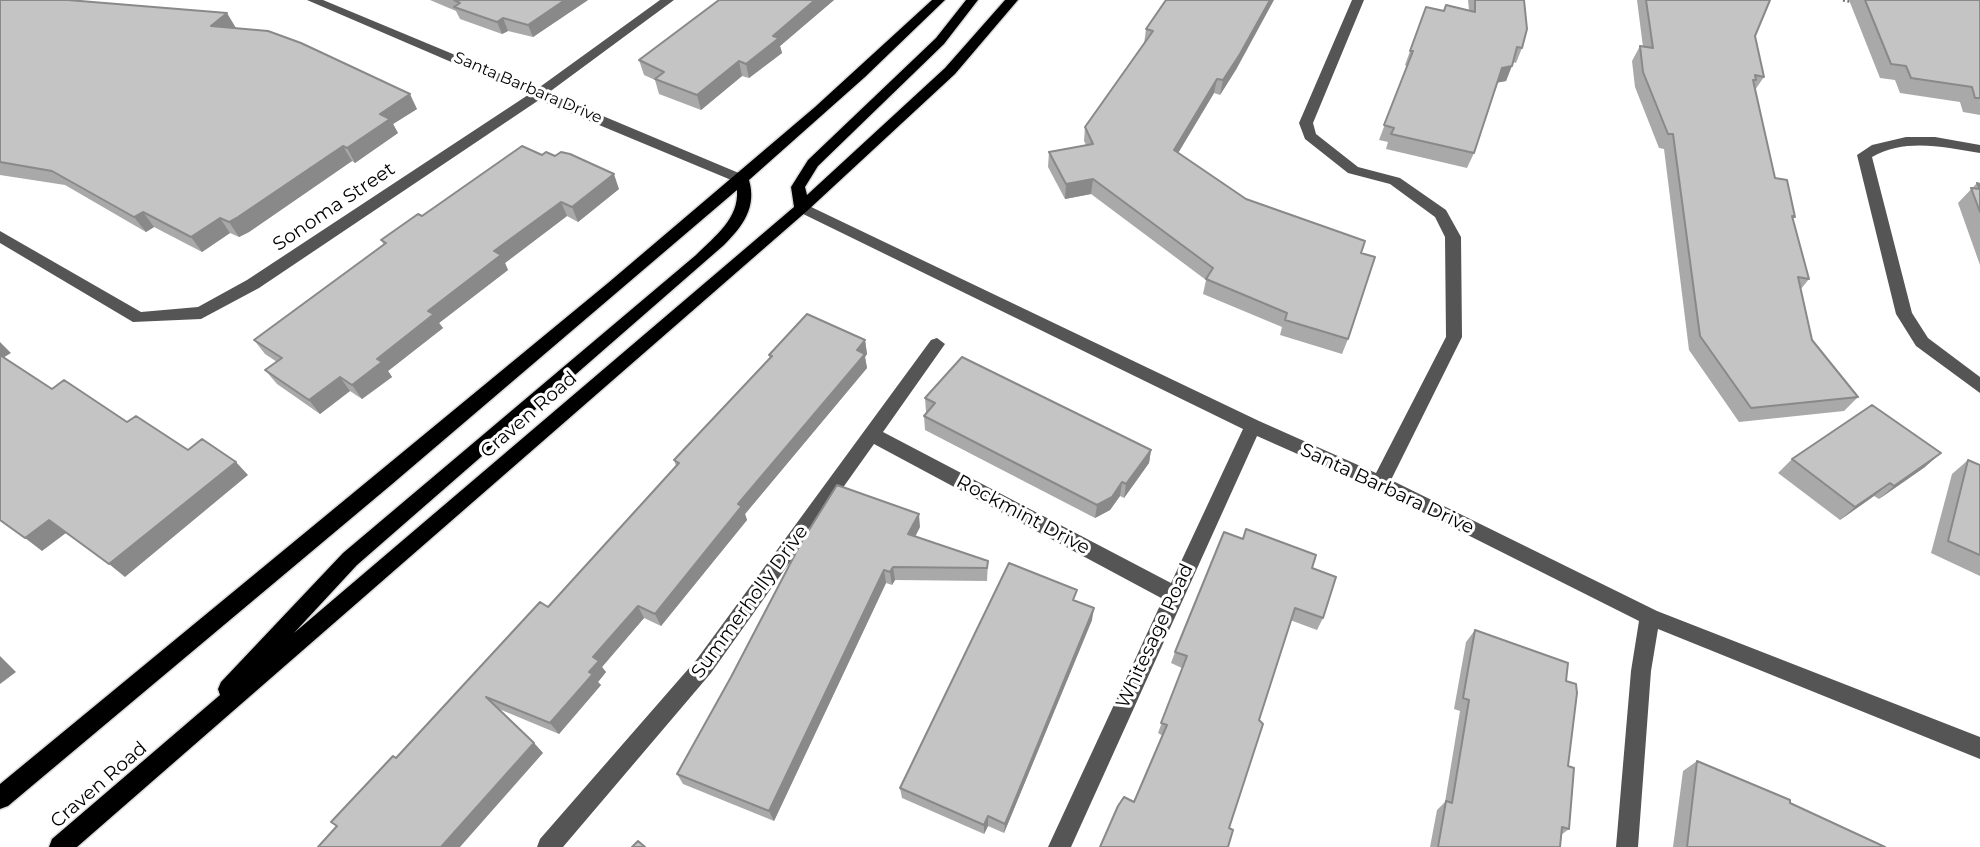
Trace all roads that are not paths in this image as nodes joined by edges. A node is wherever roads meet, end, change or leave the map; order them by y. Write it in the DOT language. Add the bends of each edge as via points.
graph roads {
  1 [pos="313,0"];
  2 [pos="668,0"];
  3 [pos="939,0"];
  4 [pos="972,0"];
  5 [pos="1012,0"];
  6 [pos="1358,0"];
  7 [pos="540,93"];
  8 [pos="1980,149"];
  9 [pos="741,178"];
  10 [pos="802,208"];
  11 [pos="0,236"];
  12 [pos="937,344"];
  13 [pos="1980,386"];
  14 [pos="1253,426"];
  15 [pos="872,435"];
  16 [pos="1380,483"];
  17 [pos="1174,595"];
  18 [pos="1650,617"];
  19 [pos="181,741"];
  20 [pos="1980,748"];
  21 [pos="0,798"];
  22 [pos="60,847"];
  23 [pos="548,847"];
  24 [pos="1059,847"];
  25 [pos="1627,847"];
  1 -- 7 [label="street, Santa Barbara Drive"];
  2 -- 7 [label="street, Sonoma Street"];
  3 -- 9 [label="main road"];
  4 -- 10 [label="main road" via="940,41 813,163 798,187"];
  5 -- 10 [label="main road, Craven Road" via="950,71"];
  6 -- 16 [label="street" via="1306,123 1310,136 1353,170 1395,181 1441,214 1453,237 1454,337"];
  7 -- 9 [label="street, Santa Barbara Drive"];
  7 -- 11 [label="street, Sonoma Street" via="253,284 201,313 139,318"];
  8 -- 13 [label="street" via="1934,141 1887,143 1864,155 1904,314 1922,342"];
  9 -- 19 [label="main road" via="747,191 746,205 736,223 701,259 350,559"];
  9 -- 21 [label="main road" via="414,458"];
  10 -- 14 [label="street, Santa Barbara Drive"];
  10 -- 19 [label="main road, Craven Road"];
  12 -- 15 [label="street, Summerholly Drive"];
  14 -- 16 [label="street, Santa Barbara Drive"];
  14 -- 17 [label="street, Whitesage Road"];
  15 -- 17 [label="street, Rockmint Drive"];
  15 -- 23 [label="street, Summerholly Drive" via="704,666"];
  16 -- 18 [label="street, Santa Barbara Drive"];
  17 -- 24 [label="street, Whitesage Road"];
  18 -- 20 [label="street, Santa Barbara Drive"];
  18 -- 25 [label="street" via="1641,671"];
  19 -- 22 [label="main road, Craven Road"];
}
